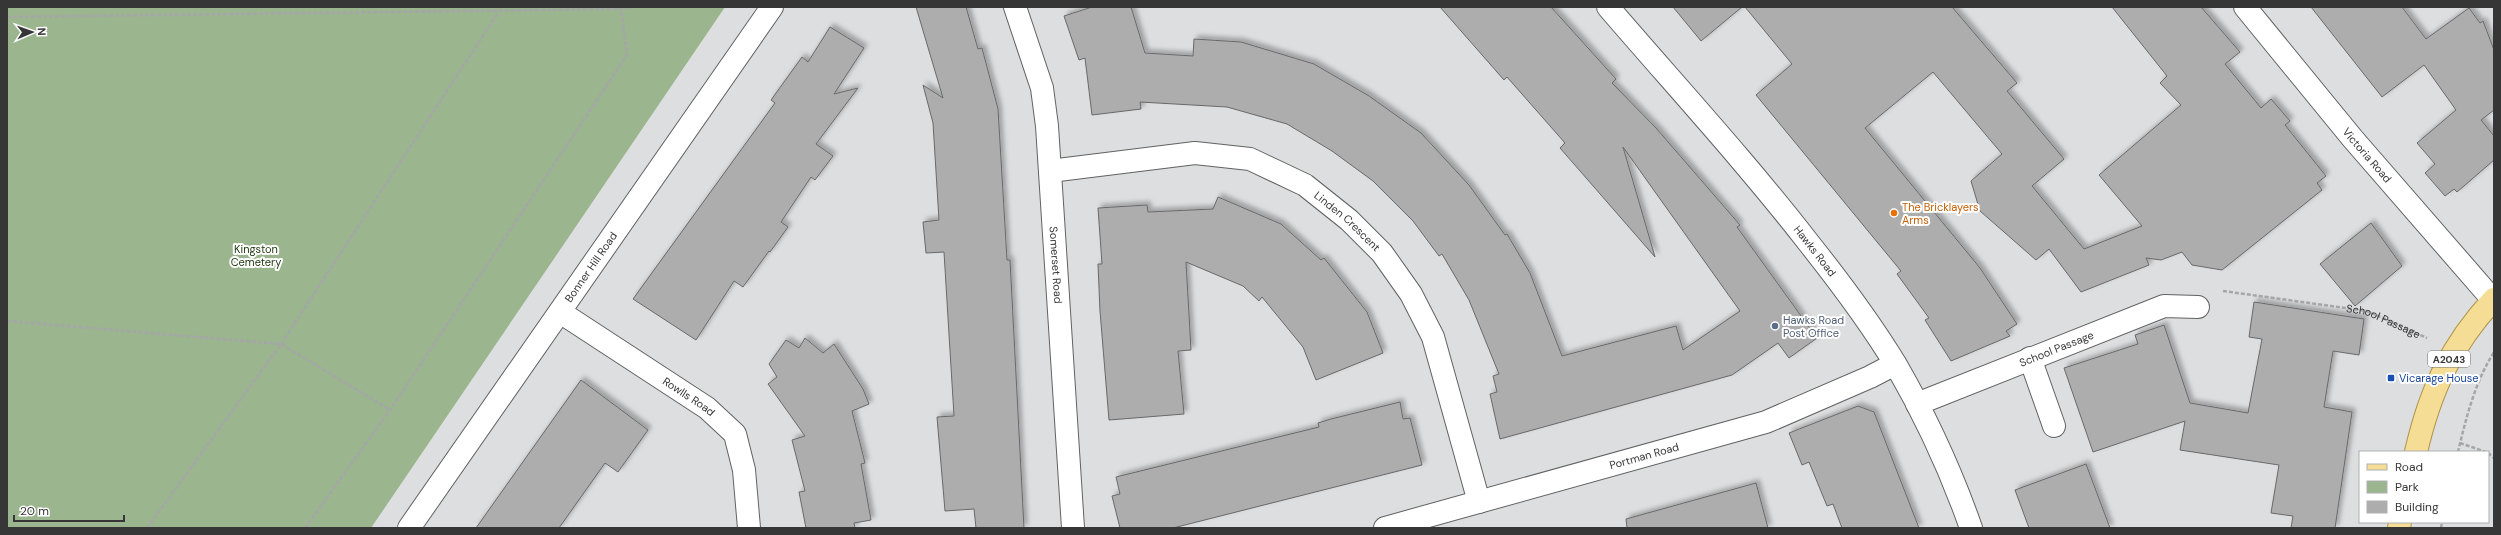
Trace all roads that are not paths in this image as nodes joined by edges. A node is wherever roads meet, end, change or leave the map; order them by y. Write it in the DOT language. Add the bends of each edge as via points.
graph roads {
  1 [pos="772,7"];
  2 [pos="1015,7"];
  3 [pos="1608,7"];
  4 [pos="2245,7"];
  5 [pos="1050,171"];
  6 [pos="2493,299"];
  7 [pos="2198,307"];
  8 [pos="560,312"];
  9 [pos="2030,358"];
  10 [pos="1895,364"];
  11 [pos="1917,404"];
  12 [pos="2054,426"];
  13 [pos="2416,451"];
  14 [pos="1479,502"];
  15 [pos="409,528"];
  16 [pos="749,528"];
  17 [pos="1073,528"];
  18 [pos="1385,528"];
  19 [pos="1971,528"];
  1 -- 8 [label="street, Bonner Hill Road"];
  2 -- 5 [label="street, Somerset Road" via="1042,88"];
  3 -- 10 [label="street, Hawks Road" via="1773,198 1842,285"];
  4 -- 6 [label="street, Victoria Road" via="2353,139"];
  5 -- 14 [label="street, Linden Crescent" via="1195,153 1250,160 1305,185 1349,220 1382,253 1411,294 1433,337"];
  5 -- 17 [label="street, Somerset Road"];
  6 -- 13 [label="main road, A2043" via="2454,350 2437,381"];
  7 -- 9 [label="street, School Passage" via="2164,306"];
  8 -- 15 [label="street, Bonner Hill Road"];
  8 -- 16 [label="street, Rowlls Road" via="707,408 735,434 744,470"];
  9 -- 11 [label="street, School Passage"];
  9 -- 12 [label="street"];
  10 -- 11 [label="street, Hawks Road"];
  10 -- 14 [label="street, Portman Road" via="1870,378 1766,422"];
  11 -- 19 [label="street, Hawks Road" via="1946,462"];
  14 -- 18 [label="street, Portman Road"];
}
